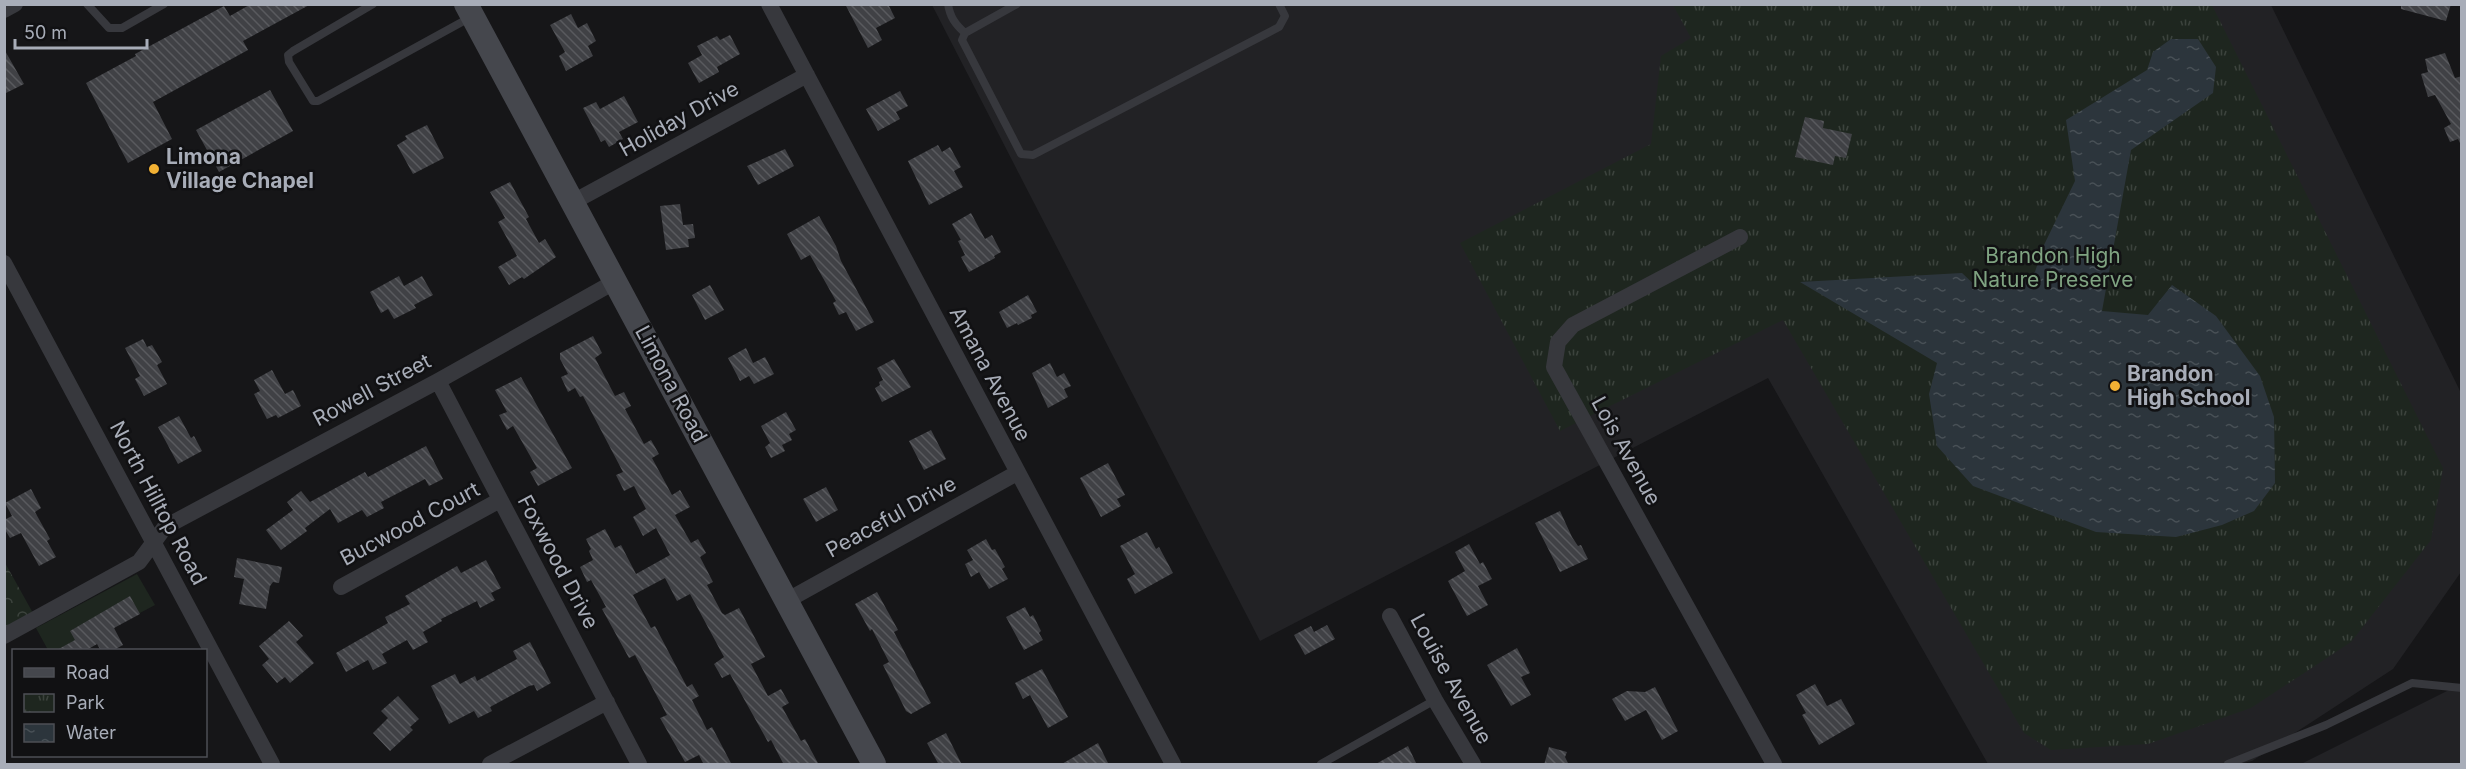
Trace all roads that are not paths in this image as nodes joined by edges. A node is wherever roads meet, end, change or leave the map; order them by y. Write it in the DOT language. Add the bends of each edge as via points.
graph roads {
  1 [pos="15,4"];
  2 [pos="87,4"];
  3 [pos="164,4"];
  4 [pos="373,4"];
  5 [pos="769,4"];
  6 [pos="948,4"];
  7 [pos="1017,4"];
  8 [pos="1279,4"];
  9 [pos="4,10"];
  10 [pos="470,10"];
  11 [pos="965,33"];
  12 [pos="807,75"];
  13 [pos="573,202"];
  14 [pos="1740,237"];
  15 [pos="4,263"];
  16 [pos="616,281"];
  17 [pos="438,381"];
  18 [pos="1017,473"];
  19 [pos="500,500"];
  20 [pos="153,543"];
  21 [pos="340,587"];
  22 [pos="786,601"];
  23 [pos="1390,616"];
  24 [pos="4,636"];
  25 [pos="2462,688"];
  26 [pos="1435,700"];
  27 [pos="606,702"];
  28 [pos="272,765"];
  29 [pos="490,765"];
  30 [pos="639,765"];
  31 [pos="874,765"];
  32 [pos="1173,765"];
  33 [pos="1321,765"];
  34 [pos="1473,765"];
  35 [pos="1774,765"];
  36 [pos="2228,765"];
  1 -- 9 [label="street"];
  2 -- 3 [label="lane" via="109,28 122,28"];
  4 -- 10 [label="lane" via="288,56 313,101"];
  5 -- 12 [label="street, Amana Avenue"];
  6 -- 11 [label="lane" via="956,25"];
  7 -- 11 [label="lane"];
  8 -- 11 [label="lane" via="1285,16 1279,27 1033,155 1022,154 963,40"];
  10 -- 13 [label="street, Limona Road"];
  12 -- 13 [label="street, Holiday Drive"];
  12 -- 18 [label="street, Amana Avenue"];
  13 -- 16 [label="street, Limona Road"];
  14 -- 35 [label="street, Lois Avenue" via="1573,325 1558,342 1554,366"];
  15 -- 20 [label="street, North Hilltop Road"];
  16 -- 17 [label="street, Rowell Street"];
  16 -- 22 [label="street, Limona Road"];
  17 -- 19 [label="street, Foxwood Drive"];
  17 -- 20 [label="street, Rowell Street" via="165,527"];
  18 -- 22 [label="street, Peaceful Drive"];
  18 -- 32 [label="street, Amana Avenue"];
  19 -- 21 [label="street, Bucwood Court"];
  19 -- 27 [label="street, Foxwood Drive"];
  20 -- 24 [label="street, Rowell Street" via="139,562"];
  20 -- 28 [label="street, North Hilltop Road"];
  22 -- 31 [label="street, Limona Road"];
  23 -- 26 [label="street, Louise Avenue"];
  25 -- 36 [label="lane" via="2412,683 2326,725"];
  26 -- 33 [label="lane"];
  26 -- 34 [label="street, Louise Avenue"];
  27 -- 29 [label="street"];
  27 -- 30 [label="street, Foxwood Drive"];
}
